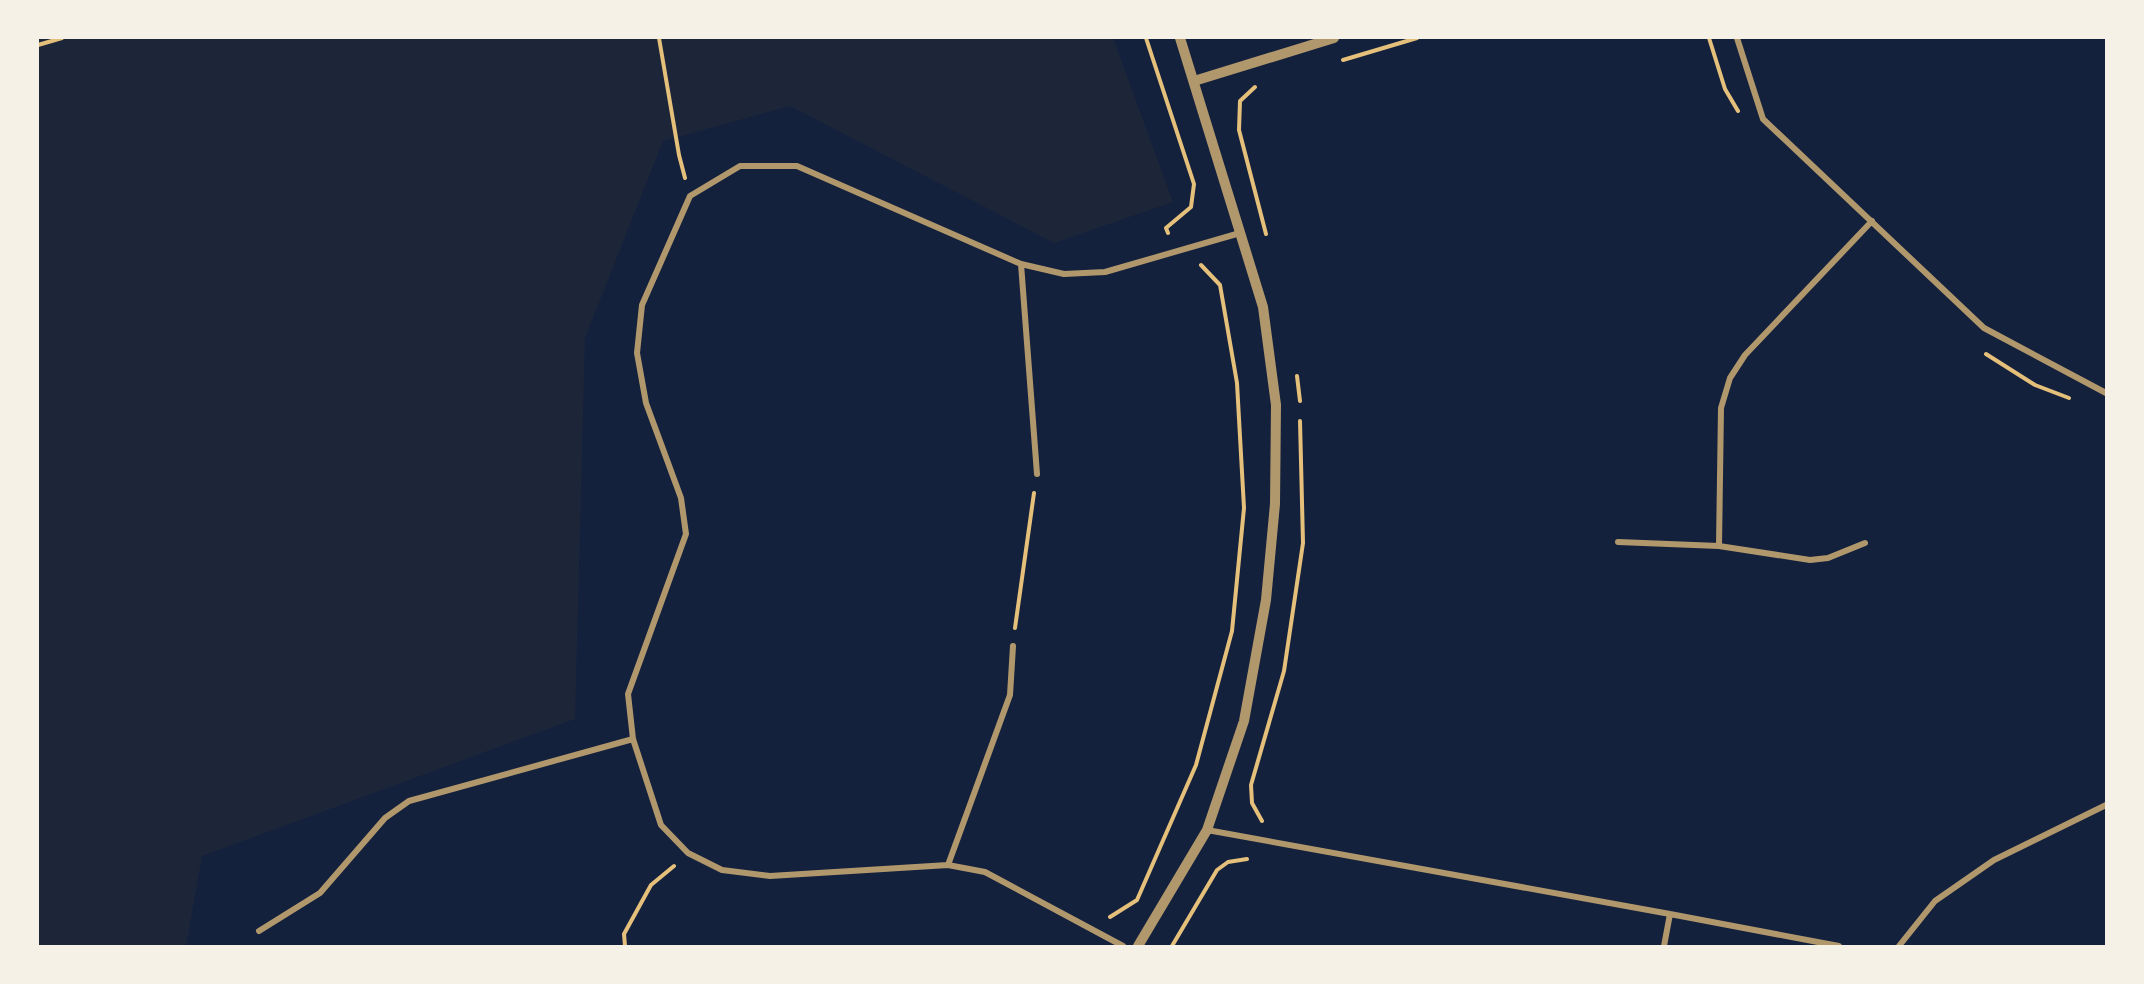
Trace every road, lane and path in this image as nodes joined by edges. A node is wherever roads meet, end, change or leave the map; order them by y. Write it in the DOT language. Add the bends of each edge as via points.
graph roads {
  1 [pos="62,38"];
  2 [pos="659,38"];
  3 [pos="1146,38"];
  4 [pos="1180,38"];
  5 [pos="1334,38"];
  6 [pos="1737,38"];
  7 [pos="38,45"];
  8 [pos="1194,81"];
  9 [pos="690,196"];
  10 [pos="1872,221"];
  11 [pos="1240,233"];
  12 [pos="1175,252"];
  13 [pos="1022,264"];
  14 [pos="2106,393"];
  15 [pos="1037,474"];
  16 [pos="1618,542"];
  17 [pos="1865,543"];
  18 [pos="1719,546"];
  19 [pos="1013,646"];
  20 [pos="633,739"];
  21 [pos="2106,805"];
  22 [pos="1207,830"];
  23 [pos="688,853"];
  24 [pos="948,865"];
  25 [pos="1670,914"];
  26 [pos="1076,921"];
  27 [pos="259,931"];
  28 [pos="625,946"];
  29 [pos="1123,946"];
  30 [pos="1138,946"];
  31 [pos="1664,946"];
  32 [pos="1839,946"];
  33 [pos="1899,946"];
  1 -- 7 [label="path"];
  2 -- 9 [label="path"];
  3 -- 12 [label="path" via="1194,184 1191,207 1166,228"];
  4 -- 8 [label="street"];
  5 -- 8 [label="street"];
  6 -- 10 [label="street" via="1763,119"];
  8 -- 11 [label="street"];
  9 -- 13 [label="street" via="740,166 797,166"];
  9 -- 20 [label="street" via="642,305 637,353 646,404 681,498 686,534 628,694"];
  10 -- 14 [label="street" via="1984,328"];
  10 -- 18 [label="street" via="1745,355 1730,378 1721,408"];
  11 -- 12 [label="street"];
  11 -- 22 [label="street" via="1263,307 1276,405 1275,504 1266,600 1244,721"];
  12 -- 13 [label="street" via="1105,272 1064,274"];
  12 -- 26 [label="path" via="1179,262 1203,266 1220,285 1237,383 1244,508 1232,630 1196,765 1137,900 1109,918 1084,911"];
  13 -- 15 [label="street"];
  15 -- 19 [label="path"];
  16 -- 18 [label="street"];
  17 -- 18 [label="street" via="1810,561"];
  19 -- 24 [label="street" via="1010,695"];
  20 -- 23 [label="street" via="661,825"];
  20 -- 27 [label="street" via="409,801 385,818 320,893"];
  21 -- 33 [label="street" via="1994,860 1935,901"];
  22 -- 25 [label="street"];
  22 -- 30 [label="street"];
  23 -- 24 [label="street" via="722,870 770,876"];
  23 -- 28 [label="path" via="651,885 624,934"];
  24 -- 26 [label="street" via="985,872"];
  25 -- 31 [label="street"];
  25 -- 32 [label="street"];
  26 -- 29 [label="street"];
}
